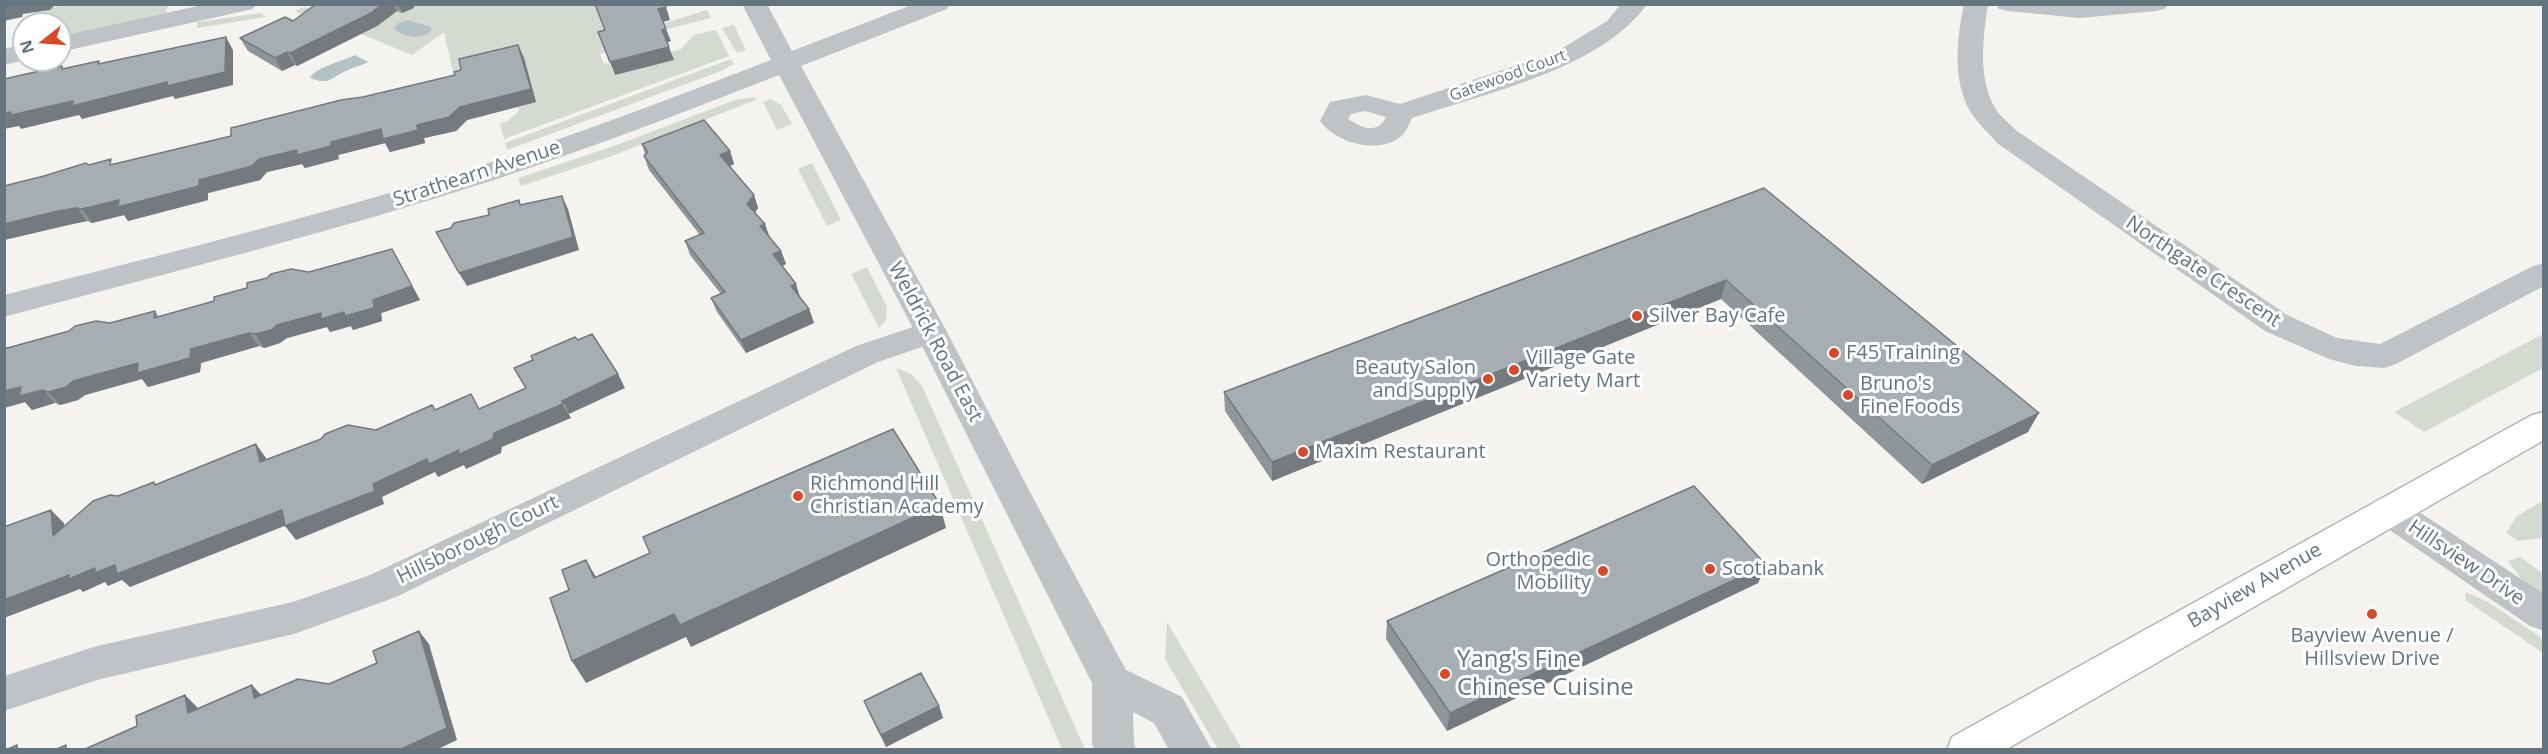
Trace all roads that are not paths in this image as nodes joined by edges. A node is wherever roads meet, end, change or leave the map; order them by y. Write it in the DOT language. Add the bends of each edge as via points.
graph roads {
  1 [pos="244,4"];
  2 [pos="754,4"];
  3 [pos="938,4"];
  4 [pos="1635,4"];
  5 [pos="1976,4"];
  6 [pos="2008,4"];
  7 [pos="2156,4"];
  8 [pos="72,41"];
  9 [pos="785,63"];
  10 [pos="1401,113"];
  11 [pos="2544,273"];
  12 [pos="4,306"];
  13 [pos="931,332"];
  14 [pos="2544,424"];
  15 [pos="2388,510"];
  16 [pos="2544,615"];
  17 [pos="1112,682"];
  18 [pos="4,694"];
  19 [pos="1116,750"];
  20 [pos="1192,750"];
  21 [pos="1967,750"];
  1 -- 8 [label="street"];
  2 -- 9 [label="street, Weldrick Road East"];
  3 -- 9 [label="street, Strathearn Avenue"];
  4 -- 10 [label="street, Gatewood Court" via="1616,26 1570,54"];
  5 -- 11 [label="street, Northgate Crescent" via="1970,57 1973,82 1982,110 2007,137 2276,323 2329,348 2384,356"];
  6 -- 7 [label="street" via="2079,11"];
  9 -- 12 [label="street, Strathearn Avenue" via="617,127 407,197"];
  9 -- 13 [label="street, Weldrick Road East"];
  13 -- 17 [label="street, Weldrick Road East"];
  13 -- 18 [label="street, Hillsborough Court" via="867,354 383,586 294,618 97,663"];
  14 -- 15 [label="main road, Bayview Avenue"];
  15 -- 16 [label="street, Hillsview Drive"];
  15 -- 21 [label="main road, Bayview Avenue"];
  17 -- 19 [label="street, Weldrick Road East"];
  17 -- 20 [label="street" via="1168,710"];
}
